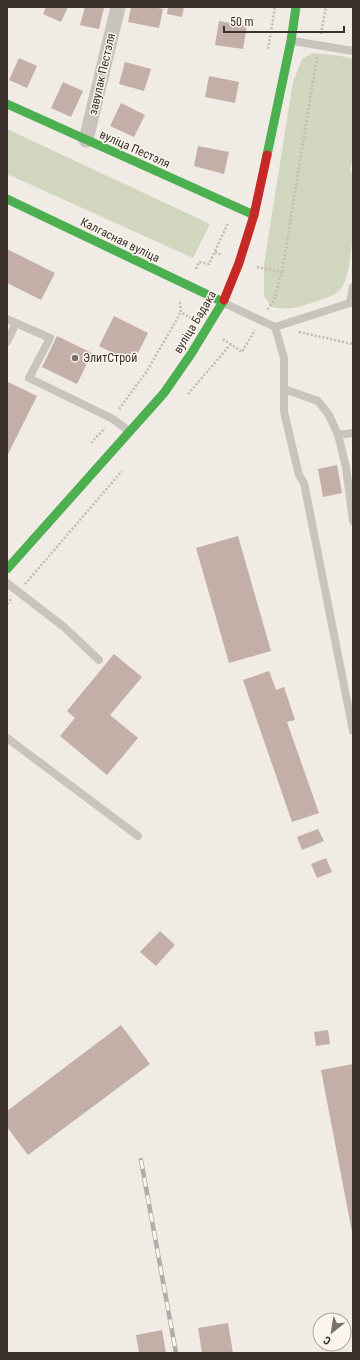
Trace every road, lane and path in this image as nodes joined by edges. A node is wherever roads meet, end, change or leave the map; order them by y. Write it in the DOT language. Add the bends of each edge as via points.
graph roads {
  1 [pos="118,7"];
  2 [pos="296,7"];
  3 [pos="326,7"];
  4 [pos="291,41"];
  5 [pos="319,45"];
  6 [pos="353,51"];
  7 [pos="7,104"];
  8 [pos="86,140"];
  9 [pos="7,199"];
  10 [pos="254,215"];
  11 [pos="216,252"];
  12 [pos="239,263"];
  13 [pos="282,272"];
  14 [pos="353,287"];
  15 [pos="223,302"];
  16 [pos="352,302"];
  17 [pos="181,312"];
  18 [pos="7,319"];
  19 [pos="261,320"];
  20 [pos="16,323"];
  21 [pos="275,327"];
  22 [pos="7,342"];
  23 [pos="231,344"];
  24 [pos="353,344"];
  25 [pos="242,352"];
  26 [pos="284,389"];
  27 [pos="184,398"];
  28 [pos="113,419"];
  29 [pos="129,431"];
  30 [pos="353,433"];
  31 [pos="338,435"];
  32 [pos="88,448"];
  33 [pos="122,471"];
  34 [pos="352,503"];
  35 [pos="353,521"];
  36 [pos="7,569"];
  37 [pos="7,583"];
  38 [pos="19,591"];
  39 [pos="7,604"];
  40 [pos="99,660"];
  41 [pos="353,731"];
  42 [pos="7,738"];
  43 [pos="138,836"];
  1 -- 8 [label="street, завулак Пестэля"];
  2 -- 4 [label="main road, вуліца Бадака"];
  3 -- 5 [label="path"];
  4 -- 5 [label="lane"];
  4 -- 10 [label="main road, вуліца Бадака"];
  5 -- 6 [label="lane"];
  5 -- 13 [label="path"];
  7 -- 8 [label="main road, вуліца Пестэля"];
  8 -- 10 [label="main road, вуліца Пестэля"];
  9 -- 15 [label="main road, Калгасная вуліца"];
  10 -- 12 [label="main road, вуліца Бадака"];
  11 -- 12 [label="path"];
  12 -- 13 [label="path"];
  12 -- 15 [label="main road, вуліца Бадака"];
  13 -- 19 [label="path" via="274,300"];
  14 -- 16 [label="lane"];
  15 -- 19 [label="lane"];
  15 -- 29 [label="main road, вуліца Бадака" via="164,393"];
  16 -- 21 [label="lane"];
  17 -- 28 [label="path" via="147,370"];
  18 -- 20 [label="lane"];
  19 -- 21 [label="lane"];
  19 -- 25 [label="path"];
  20 -- 22 [label="lane"];
  20 -- 28 [label="lane" via="50,338 29,378"];
  21 -- 24 [label="path"];
  21 -- 26 [label="lane" via="284,358"];
  23 -- 27 [label="path"];
  26 -- 31 [label="lane" via="318,401 329,415"];
  26 -- 41 [label="lane" via="284,412 299,475 304,483"];
  28 -- 29 [label="lane"];
  28 -- 32 [label="path"];
  29 -- 36 [label="main road, вуліца Бадака"];
  30 -- 31 [label="lane"];
  31 -- 34 [label="lane"];
  33 -- 38 [label="path"];
  34 -- 35 [label="lane"];
  37 -- 38 [label="lane"];
  38 -- 39 [label="path"];
  38 -- 40 [label="lane" via="64,627"];
  42 -- 43 [label="lane"];
}
